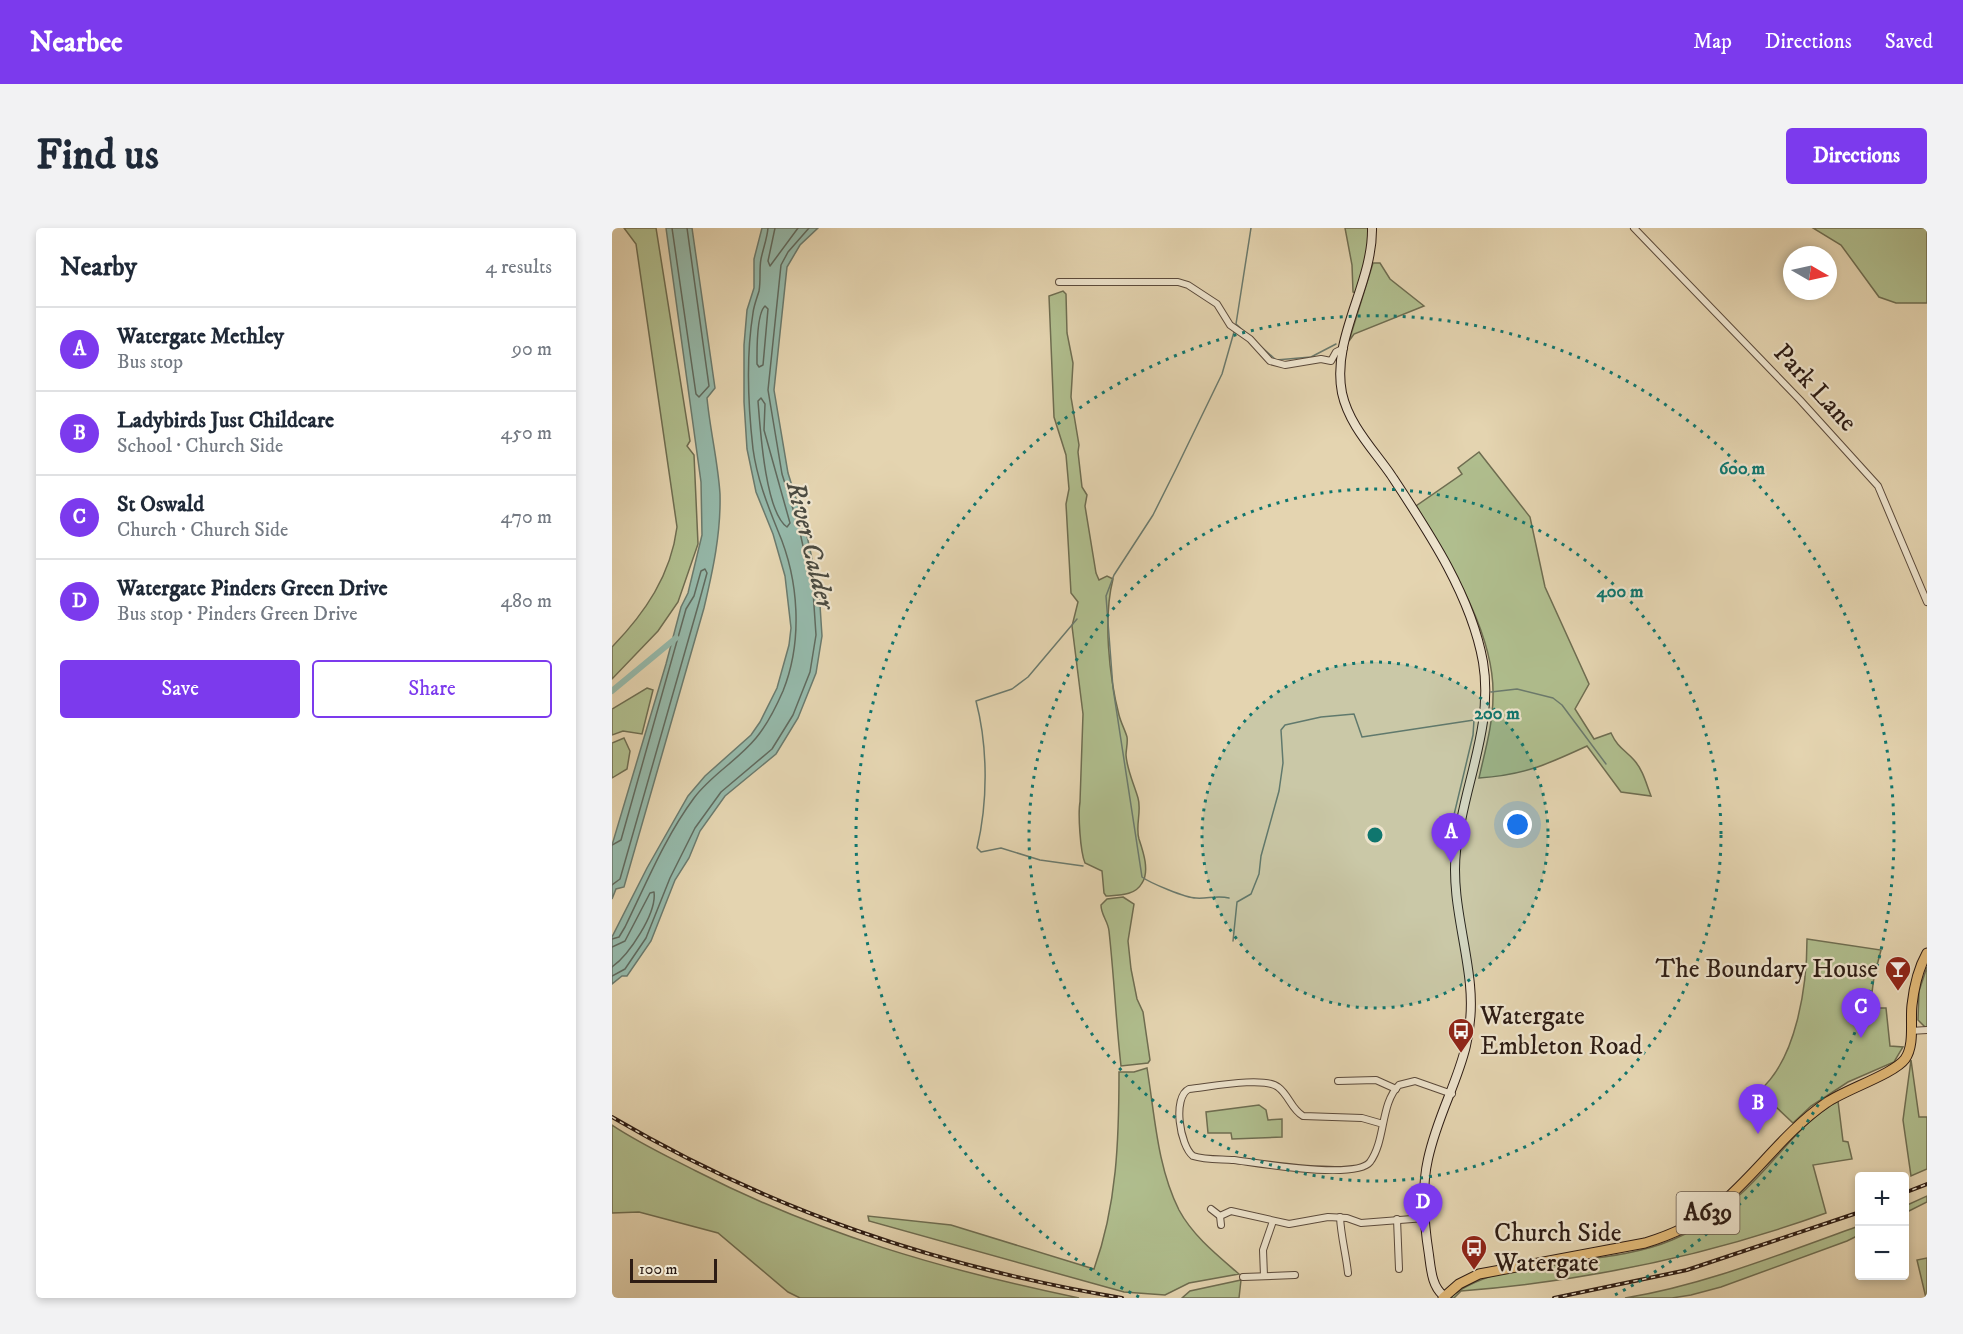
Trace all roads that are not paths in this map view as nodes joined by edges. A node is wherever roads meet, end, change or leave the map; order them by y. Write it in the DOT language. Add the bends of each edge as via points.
graph roads {
  1 [pos="1372,228"];
  2 [pos="1634,228"];
  3 [pos="1059,282"];
  4 [pos="1344,348"];
  5 [pos="1331,361"];
  6 [pos="1341,371"];
  7 [pos="1927,602"];
  8 [pos="1927,953"];
  9 [pos="1927,1029"];
  10 [pos="1910,1031"];
  11 [pos="1338,1081"];
  12 [pos="1396,1089"];
  13 [pos="1452,1094"];
  14 [pos="1383,1124"];
  15 [pos="1211,1209"];
  16 [pos="1220,1216"];
  17 [pos="1340,1217"];
  18 [pos="1425,1218"];
  19 [pos="1398,1219"];
  20 [pos="1273,1221"];
  21 [pos="1221,1225"];
  22 [pos="1399,1269"];
  23 [pos="1348,1273"];
  24 [pos="1295,1275"];
  25 [pos="1264,1276"];
  26 [pos="1243,1277"];
  27 [pos="1443,1297"];
  1 -- 4 [label="main road" via="1370,263"];
  2 -- 7 [label="street, Park Lane" via="1878,486"];
  3 -- 5 [label="street" via="1178,282 1217,304 1230,325 1270,361 1285,365"];
  4 -- 5 [label="street"];
  4 -- 6 [label="main road"];
  5 -- 6 [label="street"];
  6 -- 13 [label="main road" via="1349,416 1421,523 1463,600 1480,649 1486,687 1486,716 1456,849 1456,890 1471,1016"];
  8 -- 10 [label="main road, A639" via="1915,984"];
  9 -- 10 [label="street"];
  10 -- 27 [label="main road, A639" via="1909,1050 1901,1063 1825,1104 1696,1222 1645,1244 1479,1274"];
  11 -- 12 [label="street" via="1376,1080"];
  12 -- 13 [label="street" via="1405,1082 1414,1082"];
  12 -- 14 [label="street"];
  13 -- 18 [label="main road" via="1428,1160"];
  14 -- 14 [label="street" via="1368,1164 1359,1168 1301,1169 1193,1156 1185,1147 1179,1103 1181,1094 1189,1089 1267,1082 1280,1088 1303,1116 1362,1118"];
  15 -- 16 [label="street"];
  16 -- 20 [label="street" via="1231,1211"];
  16 -- 21 [label="street"];
  17 -- 19 [label="street" via="1361,1222"];
  17 -- 20 [label="street" via="1289,1224"];
  17 -- 23 [label="street"];
  18 -- 19 [label="street"];
  18 -- 27 [label="main road" via="1434,1281"];
  19 -- 22 [label="street"];
  20 -- 25 [label="street" via="1263,1250"];
  24 -- 25 [label="street"];
  25 -- 26 [label="street"];
}
